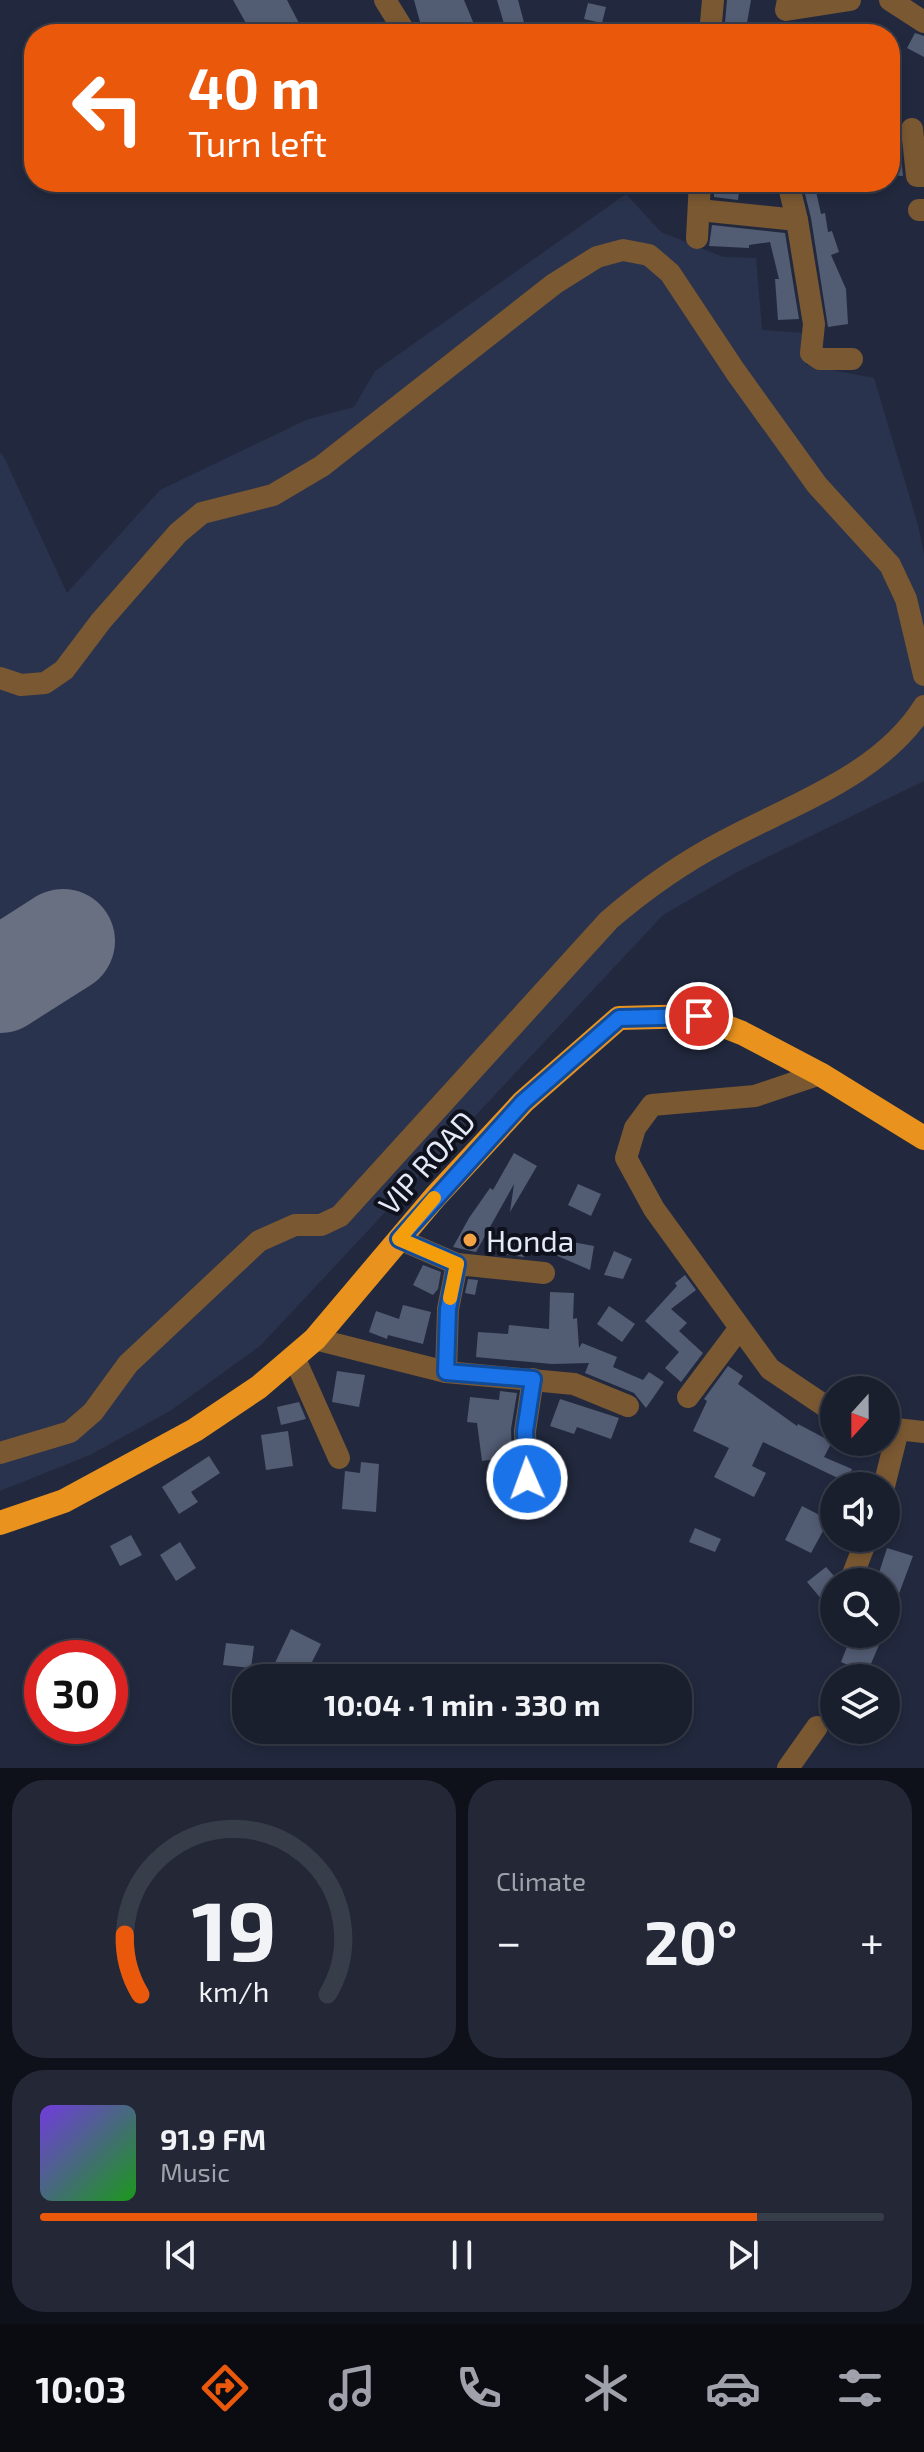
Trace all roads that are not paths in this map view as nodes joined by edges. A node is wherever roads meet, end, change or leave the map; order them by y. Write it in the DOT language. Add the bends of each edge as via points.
graph roads {
  1 [pos="385,0"];
  2 [pos="713,0"];
  3 [pos="788,0"];
  4 [pos="850,0"];
  5 [pos="890,0"];
  6 [pos="924,22"];
  7 [pos="400,24"];
  8 [pos="711,24"];
  9 [pos="912,129"];
  10 [pos="924,176"];
  11 [pos="700,192"];
  12 [pos="790,192"];
  13 [pos="699,210"];
  14 [pos="797,220"];
  15 [pos="697,238"];
  16 [pos="852,359"];
  17 [pos="924,675"];
  18 [pos="0,678"];
  19 [pos="924,706"];
  20 [pos="820,1074"];
  21 [pos="924,1138"];
  22 [pos="399,1239"];
  23 [pos="457,1264"];
  24 [pos="544,1273"];
  25 [pos="739,1329"];
  26 [pos="315,1339"];
  27 [pos="294,1357"];
  28 [pos="446,1372"];
  29 [pos="533,1379"];
  30 [pos="688,1397"];
  31 [pos="820,1403"];
  32 [pos="628,1406"];
  33 [pos="900,1430"];
  34 [pos="924,1432"];
  35 [pos="0,1453"];
  36 [pos="339,1458"];
  37 [pos="527,1503"];
  38 [pos="0,1523"];
  39 [pos="817,1727"];
  40 [pos="788,1768"];
  1 -- 7 [label="street"];
  2 -- 8 [label="street"];
  3 -- 4 [label="street" via="786,10"];
  5 -- 6 [label="street"];
  9 -- 10 [label="street" via="917,176"];
  11 -- 13 [label="street"];
  12 -- 14 [label="street"];
  13 -- 14 [label="street"];
  13 -- 15 [label="street"];
  14 -- 16 [label="street" via="814,324 811,353 820,359"];
  17 -- 18 [label="street" via="906,599 890,565 817,485 670,273 649,255 623,250 597,257 554,284 322,466 273,495 202,513 178,533 64,670 45,683 21,685"];
  19 -- 35 [label="street" via="880,755 650,885 609,920 340,1216 321,1225 295,1225 259,1241 128,1364 93,1412 70,1432"];
  20 -- 21 [label="highway, VIP ROAD"];
  20 -- 22 [label="highway, VIP ROAD" via="699,1016 619,1018 523,1102"];
  20 -- 25 [label="street" via="755,1096 652,1105 635,1128 626,1158 654,1209"];
  22 -- 23 [label="street"];
  22 -- 26 [label="highway, VIP ROAD"];
  23 -- 24 [label="street"];
  23 -- 28 [label="street" via="448,1309"];
  25 -- 30 [label="street"];
  25 -- 31 [label="street" via="770,1369"];
  26 -- 27 [label="highway, VIP ROAD"];
  26 -- 28 [label="street"];
  27 -- 36 [label="street"];
  27 -- 38 [label="highway, VIP ROAD" via="195,1430 64,1501"];
  28 -- 29 [label="street"];
  29 -- 32 [label="street" via="574,1384"];
  29 -- 37 [label="street" via="525,1431"];
  33 -- 34 [label="street"];
  39 -- 40 [label="street"];
}
